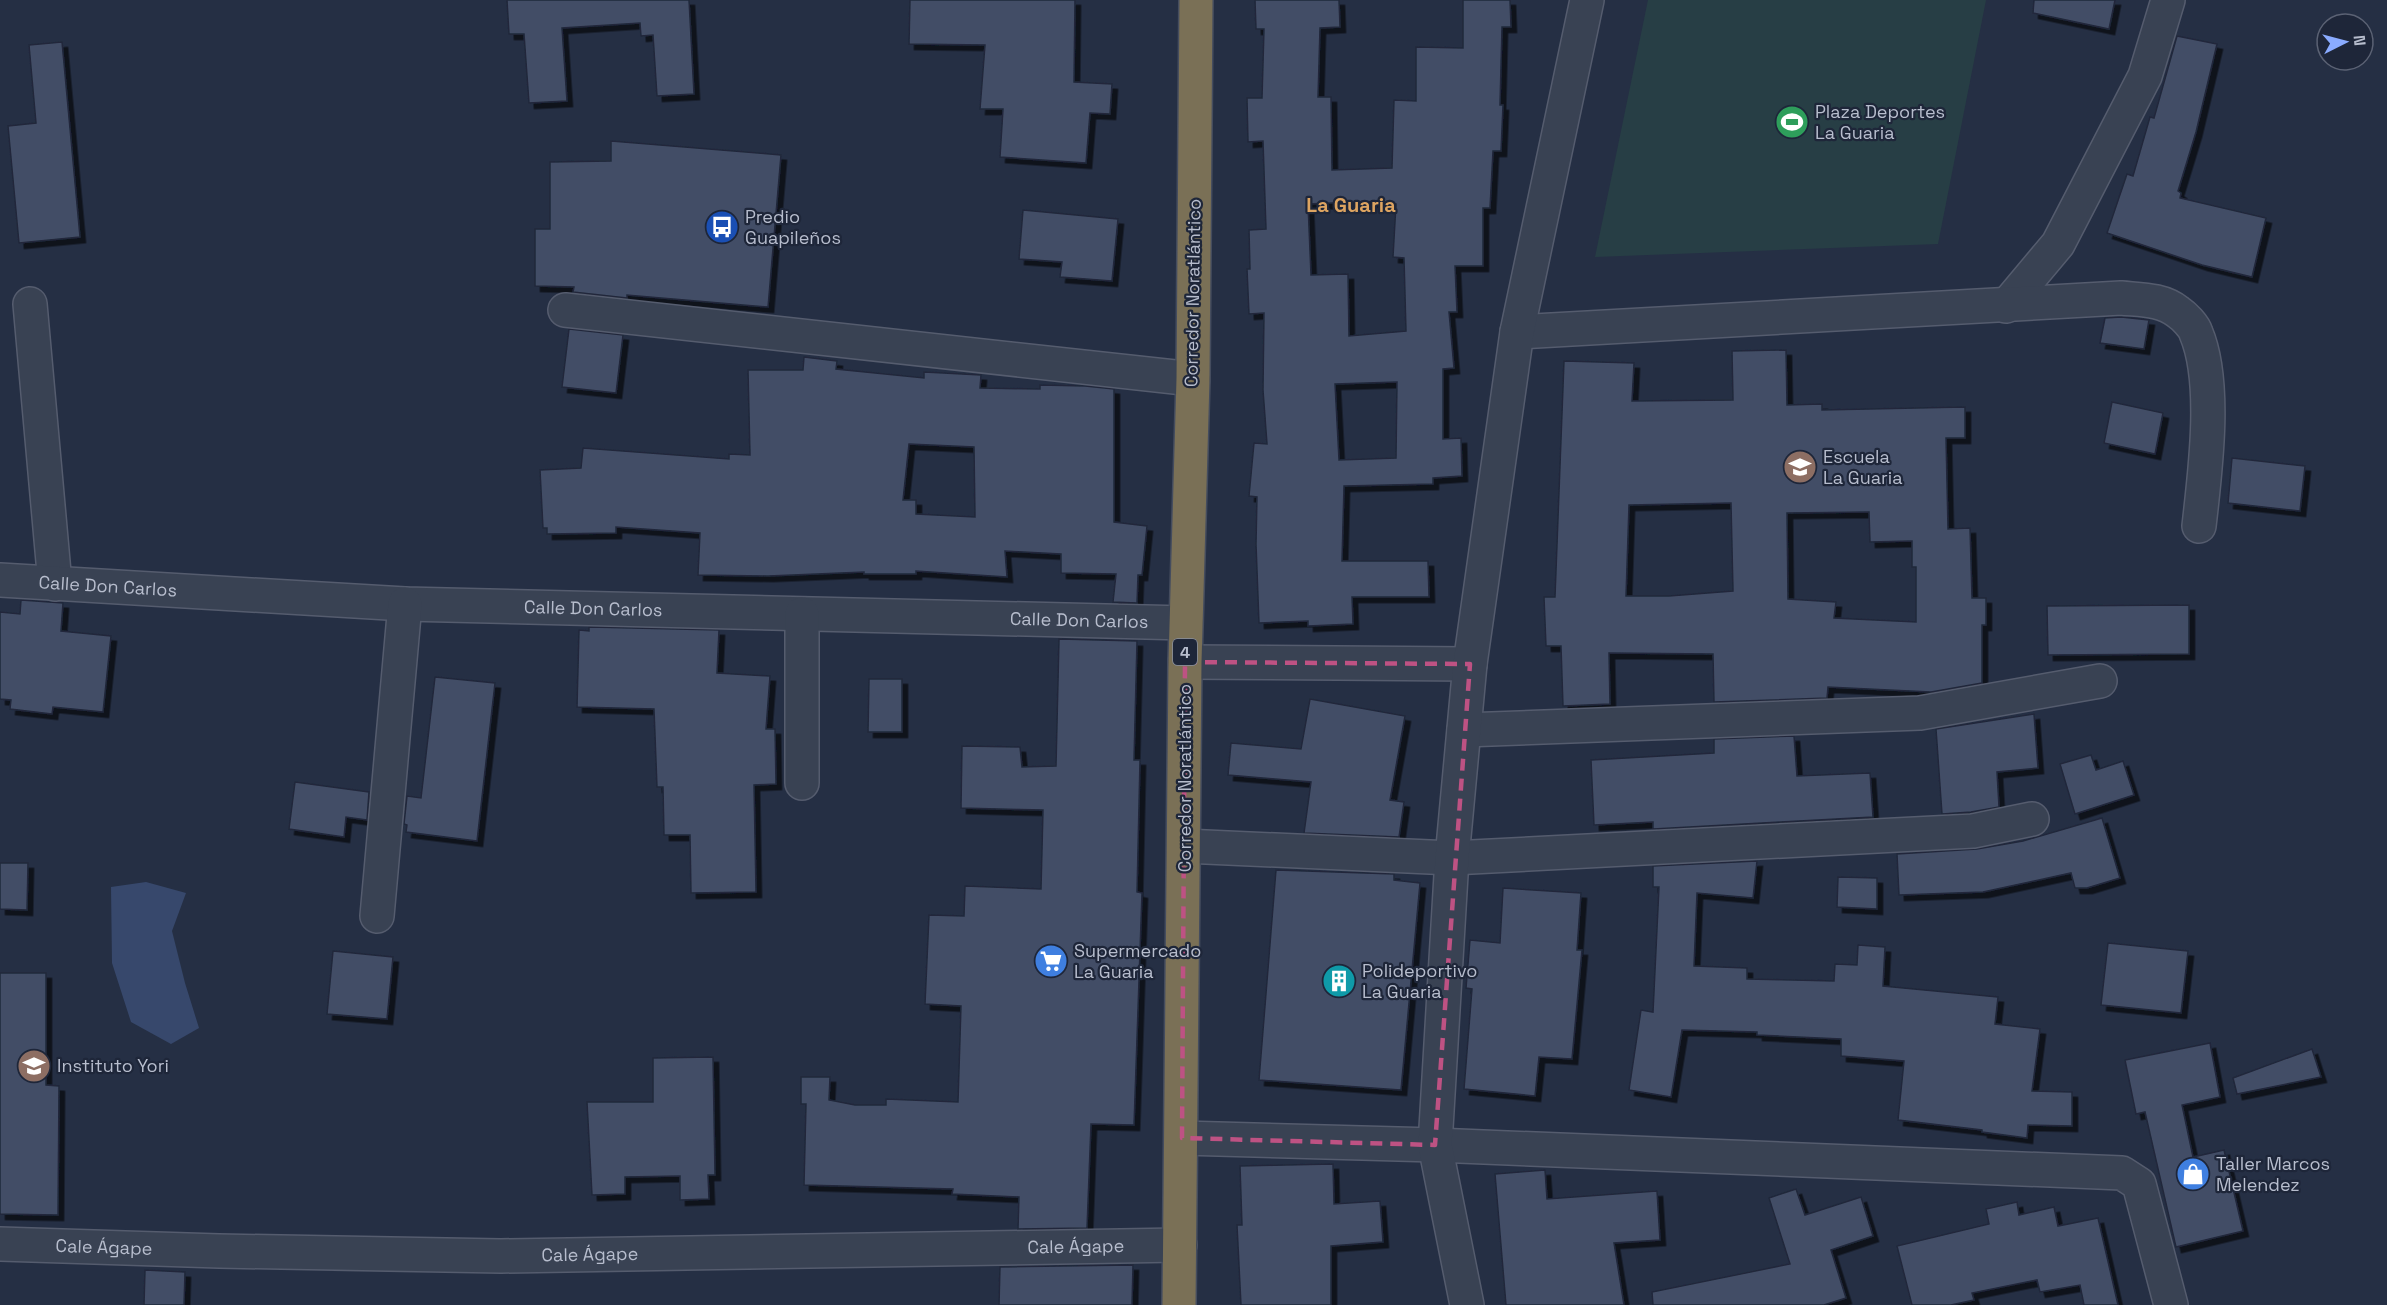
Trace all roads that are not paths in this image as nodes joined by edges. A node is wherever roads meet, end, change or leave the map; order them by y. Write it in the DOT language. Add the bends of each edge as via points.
graph roads {
  1 [pos="1196,0"];
  2 [pos="1587,0"];
  3 [pos="2168,0"];
  4 [pos="30,304"];
  5 [pos="2007,306"];
  6 [pos="565,310"];
  7 [pos="1517,333"];
  8 [pos="1192,379"];
  9 [pos="2199,526"];
  10 [pos="0,580"];
  11 [pos="54,584"];
  12 [pos="405,604"];
  13 [pos="802,614"];
  14 [pos="1186,623"];
  15 [pos="1185,662"];
  16 [pos="1470,664"];
  17 [pos="2100,681"];
  18 [pos="1464,730"];
  19 [pos="802,783"];
  20 [pos="2032,819"];
  21 [pos="1184,846"];
  22 [pos="1452,858"];
  23 [pos="377,916"];
  24 [pos="1182,1138"];
  25 [pos="1435,1145"];
  26 [pos="0,1244"];
  27 [pos="1180,1245"];
  28 [pos="1179,1305"];
  29 [pos="1467,1305"];
  30 [pos="2171,1305"];
  1 -- 8 [label="highway, Corredor Noratlántico / 4"];
  2 -- 7 [label="street"];
  3 -- 5 [label="street" via="2145,76 2058,244"];
  4 -- 11 [label="street"];
  5 -- 7 [label="street"];
  5 -- 9 [label="street" via="2121,298 2154,300 2178,312 2196,331 2206,372 2207,455"];
  6 -- 8 [label="street"];
  7 -- 16 [label="street"];
  8 -- 14 [label="highway, Corredor Noratlántico / 4"];
  10 -- 11 [label="street, Calle Don Carlos"];
  11 -- 12 [label="street, Calle Don Carlos"];
  12 -- 13 [label="street, Calle Don Carlos"];
  12 -- 23 [label="street"];
  13 -- 14 [label="street, Calle Don Carlos"];
  13 -- 19 [label="street"];
  14 -- 15 [label="highway, Corredor Noratlántico / 4"];
  15 -- 16 [label="street"];
  15 -- 21 [label="highway, Corredor Noratlántico / 4"];
  16 -- 18 [label="street"];
  17 -- 18 [label="street" via="1920,713"];
  18 -- 22 [label="street"];
  20 -- 22 [label="street" via="1973,831"];
  21 -- 22 [label="street"];
  21 -- 24 [label="highway, Corredor Noratlántico / 4"];
  22 -- 25 [label="street"];
  24 -- 25 [label="street"];
  24 -- 27 [label="highway, Corredor Noratlántico / 4"];
  25 -- 29 [label="street"];
  25 -- 30 [label="street" via="2122,1173 2139,1184"];
  26 -- 27 [label="street, Cale Ágape" via="501,1256"];
  27 -- 28 [label="highway, Corredor Noratlántico / 4"];
}
